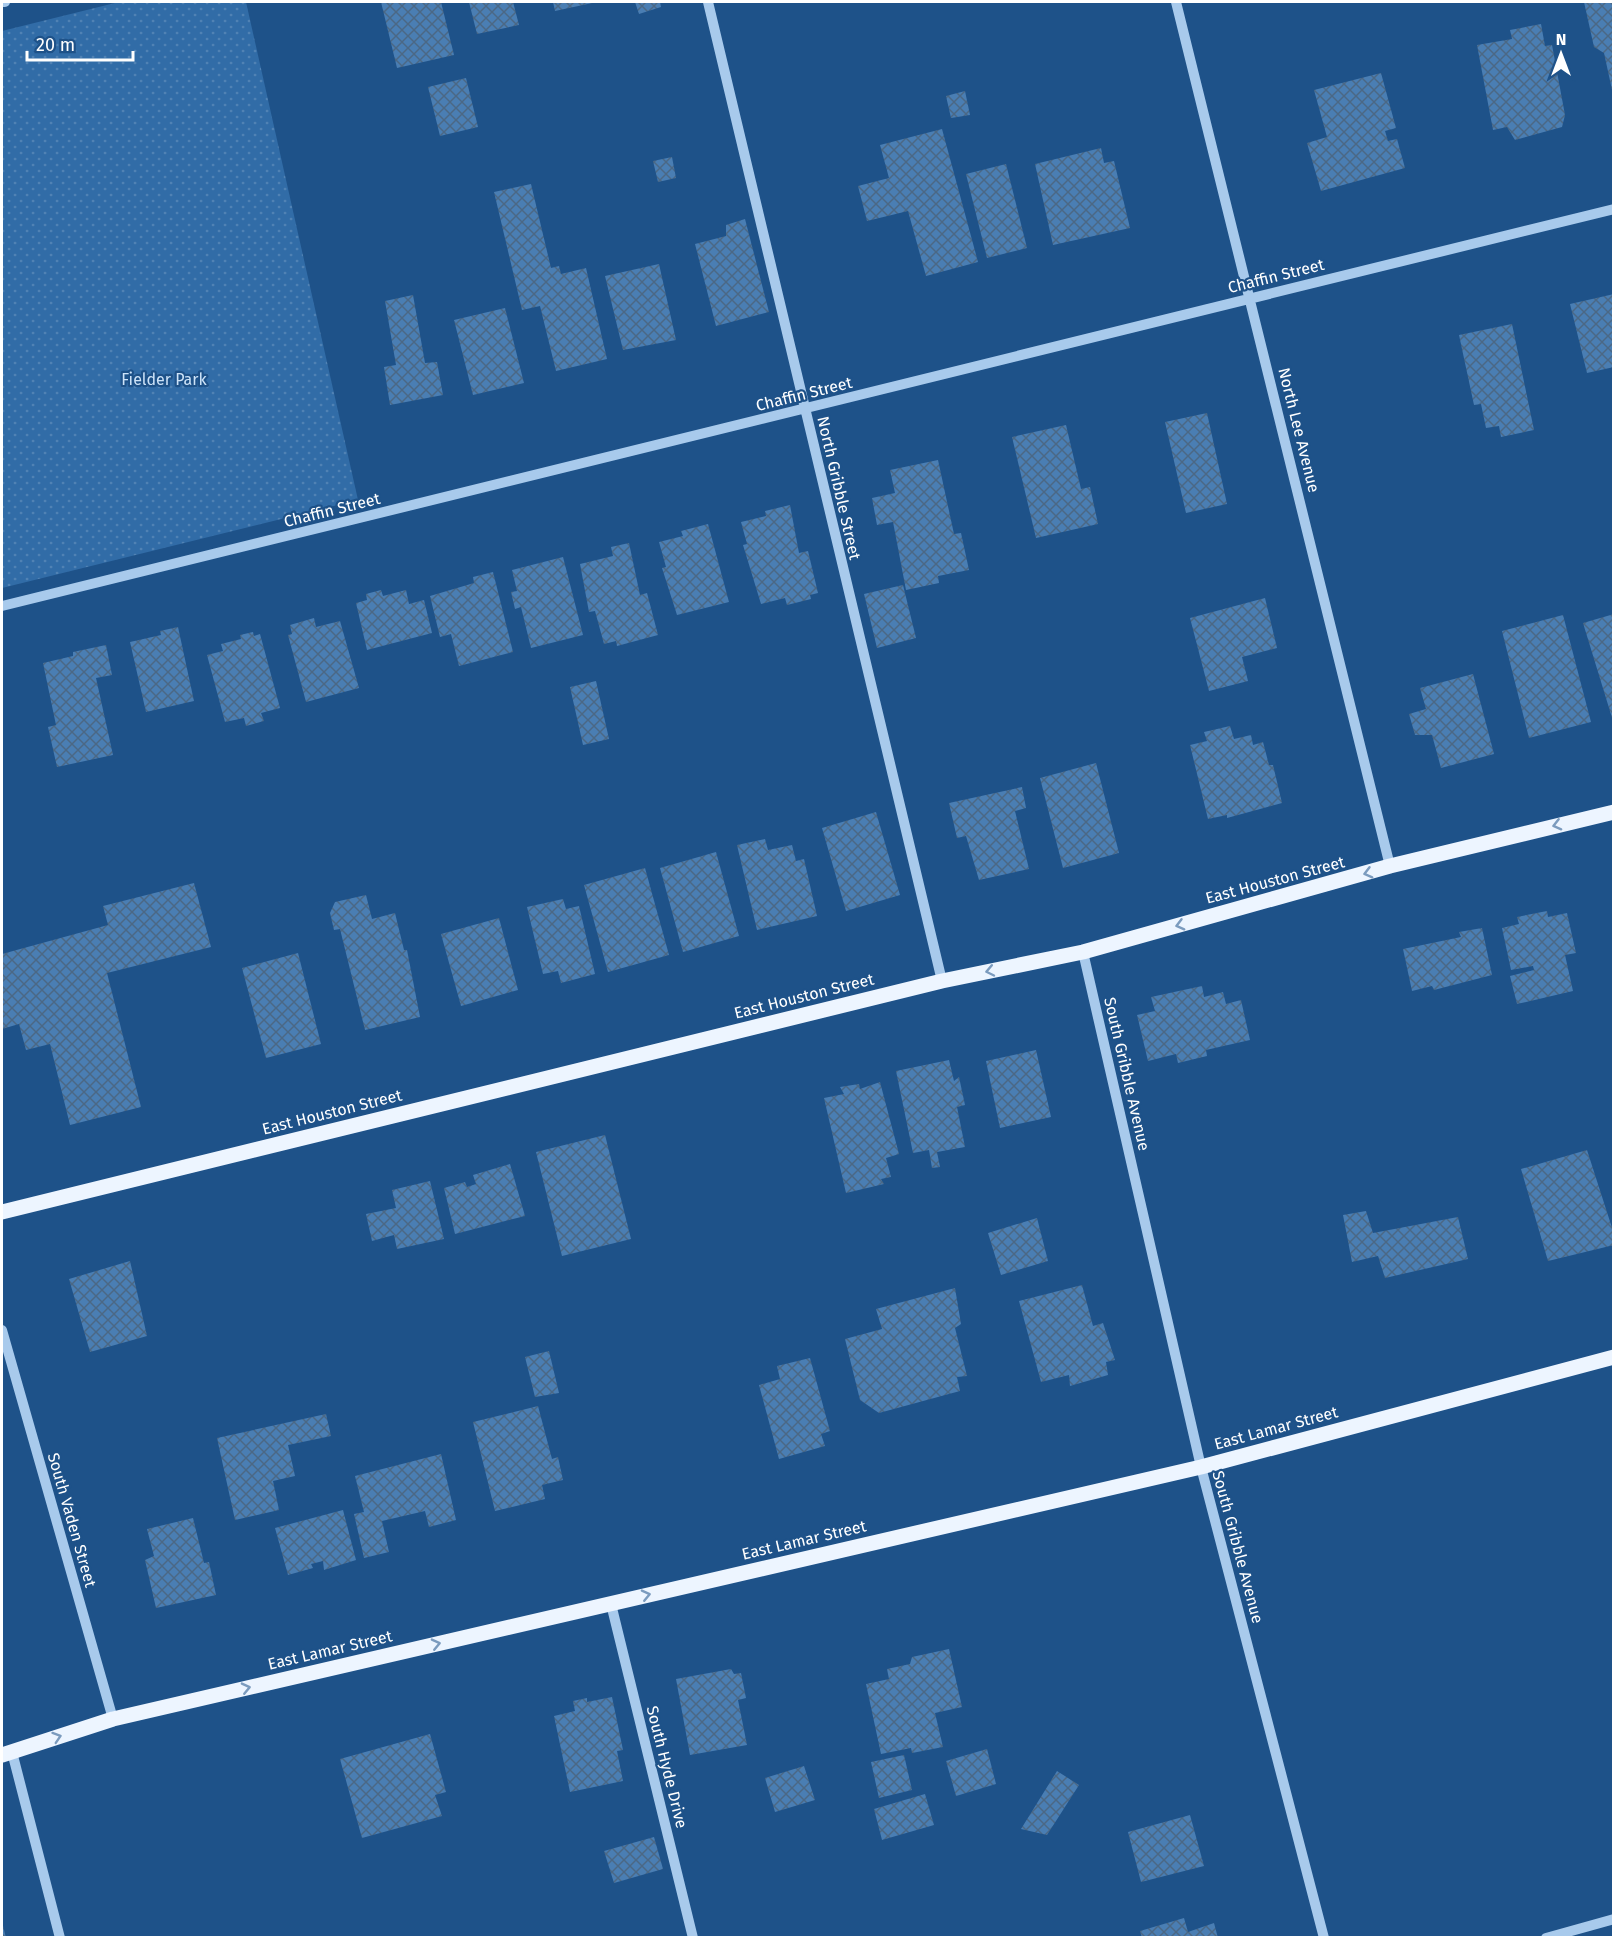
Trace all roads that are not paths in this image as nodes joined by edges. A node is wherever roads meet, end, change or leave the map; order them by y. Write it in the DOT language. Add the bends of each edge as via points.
graph roads {
  1 [pos="708,2"];
  2 [pos="1176,2"];
  3 [pos="1614,209"];
  4 [pos="1251,298"];
  5 [pos="805,409"];
  6 [pos="2,606"];
  7 [pos="1614,812"];
  8 [pos="1390,866"];
  9 [pos="1083,952"];
  10 [pos="942,981"];
  11 [pos="2,1212"];
  12 [pos="2,1330"];
  13 [pos="1614,1358"];
  14 [pos="1201,1467"];
  15 [pos="611,1604"];
  16 [pos="113,1719"];
  17 [pos="7,1754"];
  18 [pos="1614,1919"];
  19 [pos="60,1938"];
  20 [pos="693,1938"];
  21 [pos="1324,1938"];
  22 [pos="1545,1938"];
  1 -- 5 [label="street, North Gribble Street"];
  2 -- 4 [label="street, North Lee Avenue"];
  3 -- 4 [label="street, Chaffin Street"];
  4 -- 5 [label="street, Chaffin Street"];
  4 -- 8 [label="street, North Lee Avenue"];
  5 -- 6 [label="street, Chaffin Street"];
  5 -- 10 [label="street, North Gribble Street"];
  7 -- 8 [label="main road, East Houston Street, one-way"];
  8 -- 9 [label="main road, East Houston Street, one-way"];
  9 -- 10 [label="main road, East Houston Street, one-way"];
  9 -- 14 [label="street, South Gribble Avenue"];
  10 -- 11 [label="main road, East Houston Street"];
  12 -- 16 [label="street, South Vaden Street"];
  13 -- 14 [label="main road, East Lamar Street"];
  15 -- 14 [label="main road, East Lamar Street, one-way"];
  14 -- 21 [label="street, South Gribble Avenue"];
  16 -- 15 [label="main road, East Lamar Street, one-way"];
  15 -- 20 [label="street, South Hyde Drive"];
  17 -- 16 [label="main road, East Lamar Street, one-way"];
  17 -- 19 [label="street"];
  18 -- 22 [label="street"];
}
